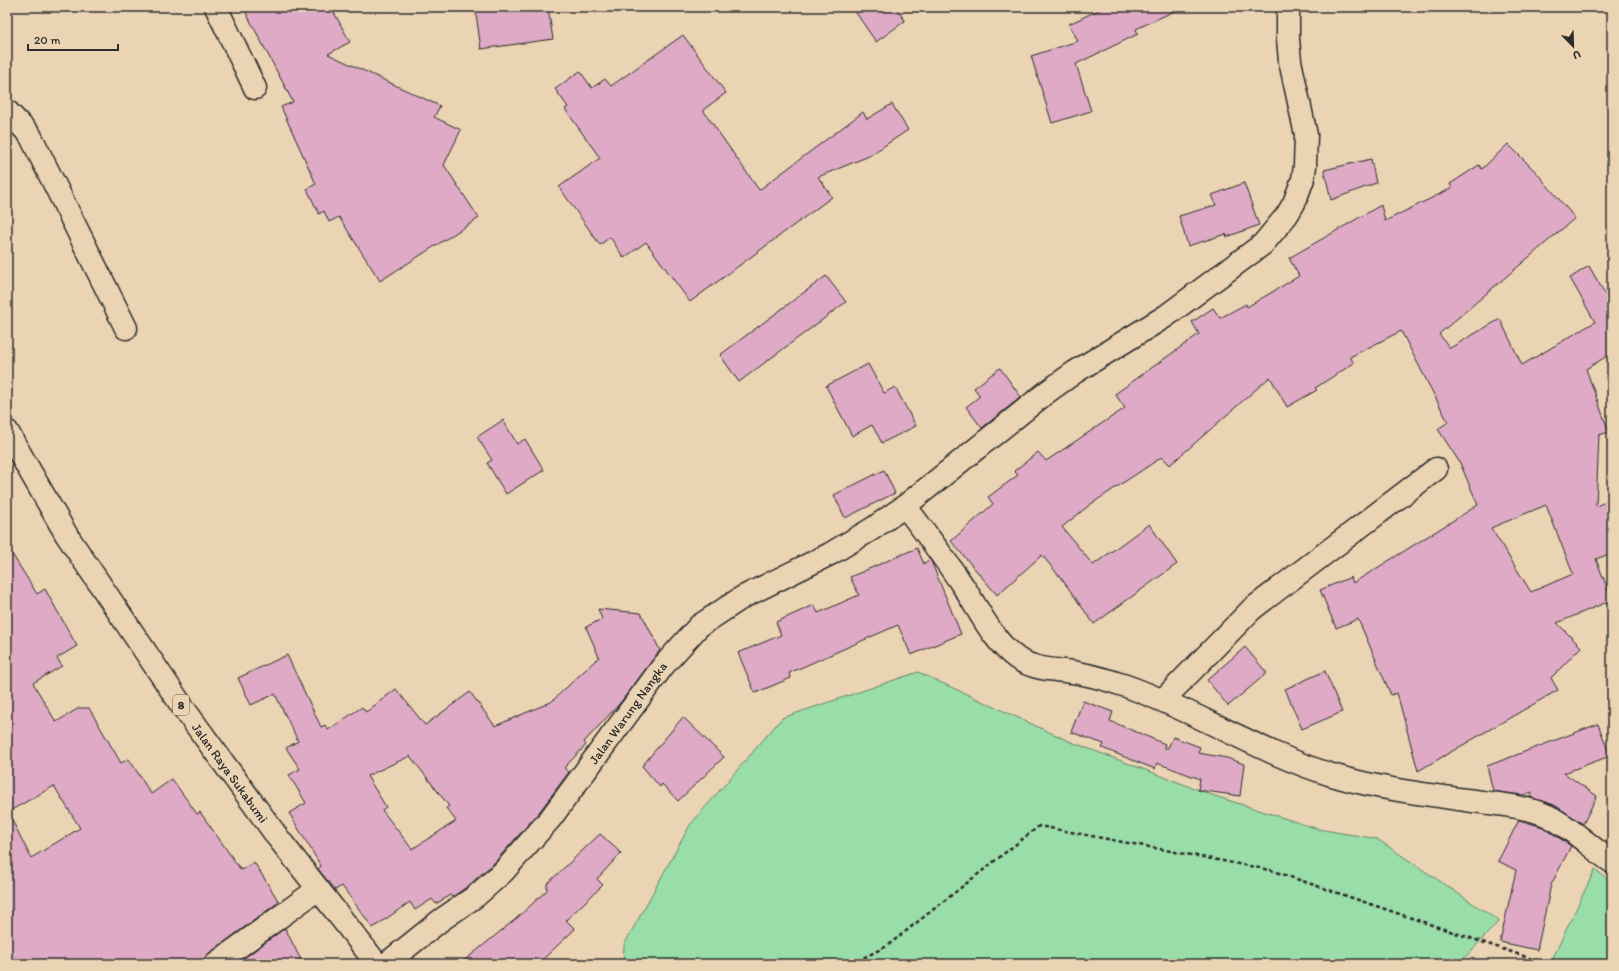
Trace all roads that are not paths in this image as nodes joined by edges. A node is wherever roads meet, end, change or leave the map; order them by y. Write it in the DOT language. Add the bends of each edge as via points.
graph roads {
  1 [pos="216,7"];
  2 [pos="1288,7"];
  3 [pos="255,88"];
  4 [pos="7,111"];
  5 [pos="126,328"];
  6 [pos="7,431"];
  7 [pos="1436,469"];
  8 [pos="905,506"];
  9 [pos="1163,700"];
  10 [pos="1612,862"];
  11 [pos="318,889"];
  12 [pos="215,964"];
  13 [pos="376,964"];
  14 [pos="386,964"];
  1 -- 3 [label="main road"];
  2 -- 8 [label="main road, Jalan Warung Nangka" via="1290,61 1304,122 1306,150 1300,191 1283,220 1263,244 1248,256 1166,316 1075,372"];
  4 -- 5 [label="main road" via="30,135"];
  6 -- 11 [label="main road, Jalan Raya Sukabumi / 8" via="66,534 182,706"];
  7 -- 9 [label="main road" via="1252,609"];
  8 -- 9 [label="main road" via="999,639 1018,658 1047,670 1104,679"];
  8 -- 14 [label="main road, Jalan Warung Nangka" via="853,541 743,597 699,626 663,666 550,819 503,872 476,896"];
  9 -- 10 [label="main road" via="1297,764 1332,775 1359,783 1496,804 1547,816 1568,828"];
  11 -- 12 [label="main road"];
  11 -- 13 [label="main road, Jalan Raya Sukabumi / 8"];
}
